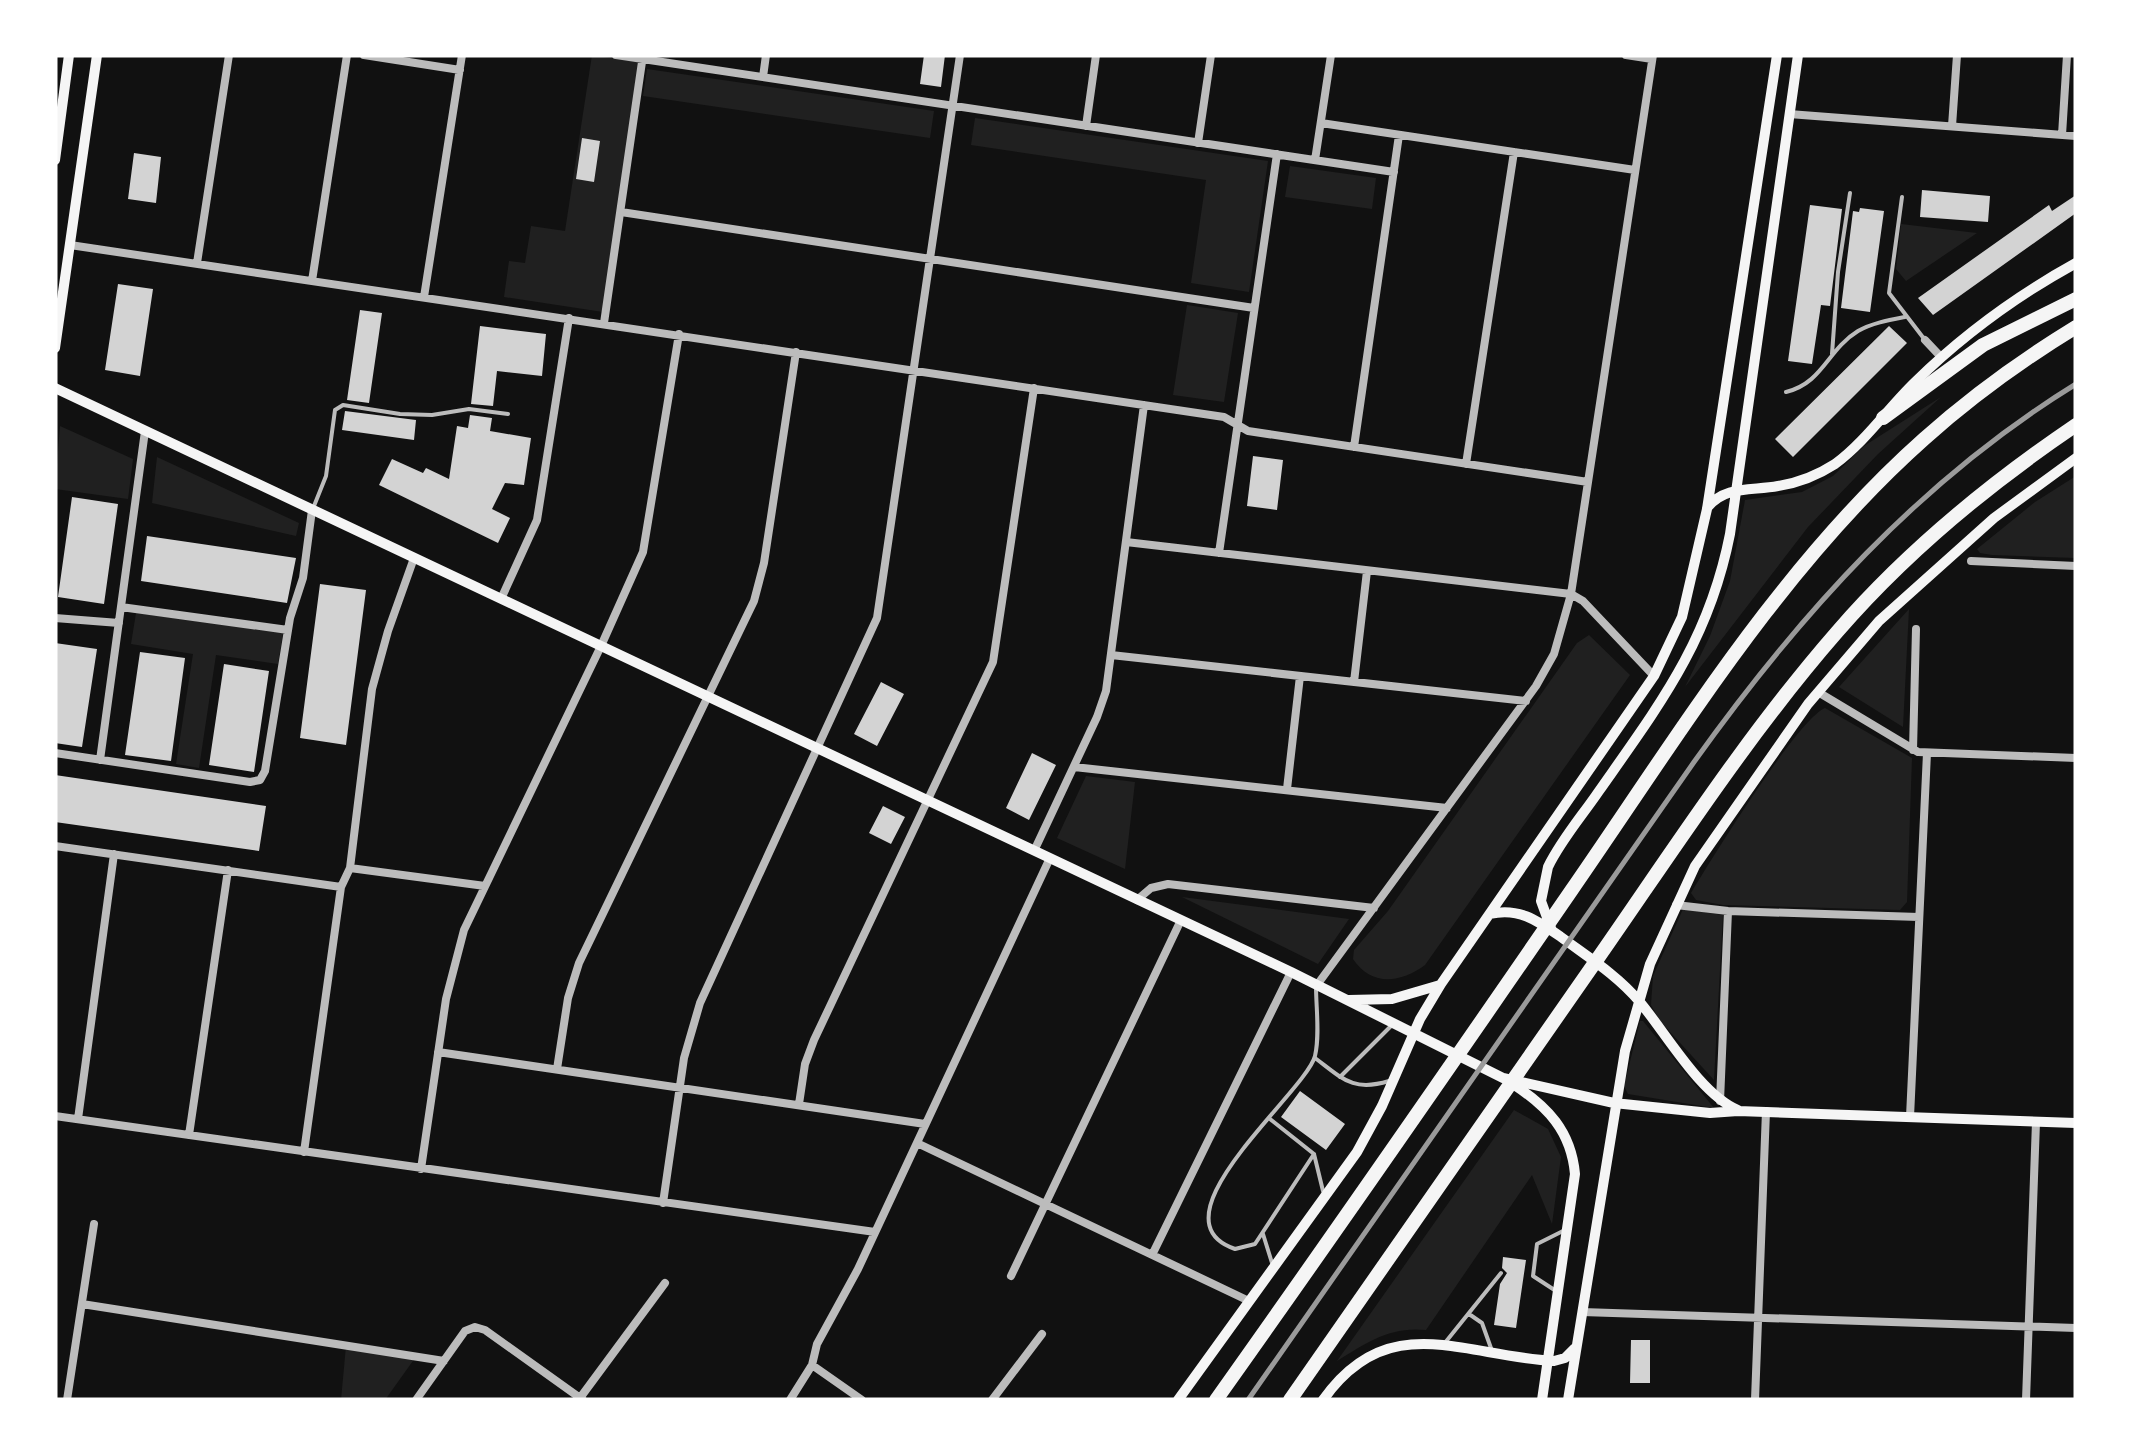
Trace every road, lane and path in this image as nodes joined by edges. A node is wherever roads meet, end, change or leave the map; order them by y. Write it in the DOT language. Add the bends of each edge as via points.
graph roads {
  1 [pos="70,55"];
  2 [pos="97,55"];
  3 [pos="228,55"];
  4 [pos="347,55"];
  5 [pos="364,55"];
  6 [pos="462,55"];
  7 [pos="616,55"];
  8 [pos="766,55"];
  9 [pos="960,55"];
  10 [pos="1096,55"];
  11 [pos="1211,55"];
  12 [pos="1331,55"];
  13 [pos="1626,55"];
  14 [pos="1777,55"];
  15 [pos="1798,55"];
  16 [pos="1957,55"];
  17 [pos="2067,55"];
  18 [pos="643,57"];
  19 [pos="1652,57"];
  20 [pos="460,70"];
  21 [pos="763,78"];
  22 [pos="953,106"];
  23 [pos="1789,114"];
  24 [pos="1321,123"];
  25 [pos="1086,126"];
  26 [pos="1952,126"];
  27 [pos="2062,134"];
  28 [pos="1399,135"];
  29 [pos="2076,136"];
  30 [pos="1198,143"];
  31 [pos="1514,152"];
  32 [pos="1277,154"];
  33 [pos="55,160"];
  34 [pos="1315,160"];
  35 [pos="1635,170"];
  36 [pos="1394,172"];
  37 [pos="1850,194"];
  38 [pos="1902,197"];
  39 [pos="620,212"];
  40 [pos="70,245"];
  41 [pos="930,259"];
  42 [pos="197,264"];
  43 [pos="2076,264"];
  44 [pos="312,280"];
  45 [pos="424,297"];
  46 [pos="2076,299"];
  47 [pos="1254,308"];
  48 [pos="1905,317"];
  49 [pos="569,318"];
  50 [pos="604,324"];
  51 [pos="2076,328"];
  52 [pos="679,334"];
  53 [pos="1924,340"];
  54 [pos="55,348"];
  55 [pos="796,352"];
  56 [pos="1832,354"];
  57 [pos="1941,357"];
  58 [pos="914,369"];
  59 [pos="55,388"];
  60 [pos="1034,388"];
  61 [pos="1786,392"];
  62 [pos="1144,405"];
  63 [pos="508,414"];
  64 [pos="1883,418"];
  65 [pos="1236,424"];
  66 [pos="2076,425"];
  67 [pos="145,431"];
  68 [pos="1354,447"];
  69 [pos="2076,458"];
  70 [pos="1466,464"];
  71 [pos="1588,482"];
  72 [pos="1736,491"];
  73 [pos="1707,509"];
  74 [pos="312,510"];
  75 [pos="1126,542"];
  76 [pos="1219,553"];
  77 [pos="414,558"];
  78 [pos="1971,561"];
  79 [pos="2076,566"];
  80 [pos="1368,571"];
  81 [pos="1571,594"];
  82 [pos="502,599"];
  83 [pos="121,606"];
  84 [pos="55,618"];
  85 [pos="119,624"];
  86 [pos="1916,629"];
  87 [pos="288,630"];
  88 [pos="601,646"];
  89 [pos="1111,655"];
  90 [pos="1300,676"];
  91 [pos="1654,676"];
  92 [pos="1354,682"];
  93 [pos="1818,692"];
  94 [pos="708,697"];
  95 [pos="1526,701"];
  96 [pos="817,748"];
  97 [pos="1913,750"];
  98 [pos="55,753"];
  99 [pos="1927,754"];
  100 [pos="2076,758"];
  101 [pos="100,760"];
  102 [pos="1074,767"];
  103 [pos="1287,789"];
  104 [pos="928,800"];
  105 [pos="1447,808"];
  106 [pos="55,846"];
  107 [pos="1034,851"];
  108 [pos="114,854"];
  109 [pos="1050,858"];
  110 [pos="350,868"];
  111 [pos="228,870"];
  112 [pos="485,886"];
  113 [pos="341,887"];
  114 [pos="1138,900"];
  115 [pos="1676,905"];
  116 [pos="1374,908"];
  117 [pos="1728,911"];
  118 [pos="1489,914"];
  119 [pos="1919,917"];
  120 [pos="1182,920"];
  121 [pos="1552,931"];
  122 [pos="1291,972"];
  123 [pos="1441,984"];
  124 [pos="1316,986"];
  125 [pos="1342,1000"];
  126 [pos="1639,1002"];
  127 [pos="1392,1024"];
  128 [pos="1412,1035"];
  129 [pos="438,1052"];
  130 [pos="1314,1058"];
  131 [pos="558,1070"];
  132 [pos="1340,1077"];
  133 [pos="1394,1079"];
  134 [pos="680,1087"];
  135 [pos="1527,1088"];
  136 [pos="1720,1101"];
  137 [pos="1614,1103"];
  138 [pos="799,1104"];
  139 [pos="1738,1110"];
  140 [pos="1766,1111"];
  141 [pos="55,1116"];
  142 [pos="1910,1117"];
  143 [pos="78,1119"];
  144 [pos="1270,1119"];
  145 [pos="2036,1122"];
  146 [pos="2076,1123"];
  147 [pos="925,1124"];
  148 [pos="189,1135"];
  149 [pos="916,1143"];
  150 [pos="304,1152"];
  151 [pos="1314,1154"];
  152 [pos="421,1168"];
  153 [pos="1324,1196"];
  154 [pos="663,1203"];
  155 [pos="1046,1203"];
  156 [pos="94,1224"];
  157 [pos="1569,1228"];
  158 [pos="875,1232"];
  159 [pos="1263,1234"];
  160 [pos="1153,1253"];
  161 [pos="1274,1267"];
  162 [pos="1501,1274"];
  163 [pos="1524,1274"];
  164 [pos="1011,1276"];
  165 [pos="1533,1276"];
  166 [pos="665,1283"];
  167 [pos="1559,1293"];
  168 [pos="1249,1301"];
  169 [pos="82,1304"];
  170 [pos="1582,1312"];
  171 [pos="1469,1314"];
  172 [pos="1758,1317"];
  173 [pos="2028,1326"];
  174 [pos="2076,1328"];
  175 [pos="1042,1334"];
  176 [pos="1576,1345"];
  177 [pos="1442,1346"];
  178 [pos="1492,1353"];
  179 [pos="444,1361"];
  180 [pos="1548,1361"];
  181 [pos="812,1365"];
  182 [pos="581,1399"];
  183 [pos="67,1400"];
  184 [pos="416,1400"];
  185 [pos="790,1400"];
  186 [pos="862,1400"];
  187 [pos="992,1400"];
  188 [pos="1178,1400"];
  189 [pos="1216,1400"];
  190 [pos="1290,1400"];
  191 [pos="1322,1400"];
  192 [pos="1542,1400"];
  193 [pos="1568,1400"];
  194 [pos="1755,1400"];
  195 [pos="2026,1400"];
  1 -- 33 [label="main road"];
  2 -- 40 [label="main road"];
  3 -- 42 [label="street"];
  4 -- 44 [label="street"];
  5 -- 20 [label="street"];
  6 -- 20 [label="street"];
  7 -- 18 [label="street"];
  8 -- 21 [label="street"];
  9 -- 22 [label="street"];
  10 -- 25 [label="street"];
  11 -- 30 [label="street"];
  12 -- 24 [label="street"];
  13 -- 19 [label="street"];
  14 -- 73 [label="main road"];
  15 -- 23 [label="main road"];
  16 -- 26 [label="street"];
  17 -- 27 [label="street"];
  18 -- 21 [label="street"];
  18 -- 39 [label="street"];
  19 -- 35 [label="street"];
  20 -- 45 [label="street"];
  21 -- 22 [label="street"];
  22 -- 25 [label="street"];
  22 -- 41 [label="street"];
  23 -- 26 [label="street"];
  23 -- 72 [label="main road"];
  24 -- 28 [label="street"];
  24 -- 34 [label="street"];
  25 -- 30 [label="street"];
  26 -- 27 [label="street"];
  27 -- 29 [label="street"];
  28 -- 31 [label="street"];
  28 -- 36 [label="street"];
  30 -- 32 [label="street"];
  31 -- 35 [label="street"];
  31 -- 70 [label="street"];
  32 -- 34 [label="street"];
  32 -- 47 [label="street"];
  34 -- 36 [label="street"];
  35 -- 71 [label="street"];
  36 -- 68 [label="street"];
  37 -- 56 [label="lane"];
  38 -- 48 [label="lane" via="1889,292"];
  39 -- 41 [label="street"];
  39 -- 50 [label="street"];
  40 -- 42 [label="street"];
  40 -- 54 [label="main road"];
  41 -- 47 [label="street"];
  41 -- 58 [label="street"];
  42 -- 44 [label="street"];
  43 -- 57 [label="main road"];
  44 -- 45 [label="street"];
  45 -- 49 [label="street"];
  46 -- 64 [label="highway" via="1983,345"];
  47 -- 65 [label="street"];
  48 -- 53 [label="lane"];
  48 -- 56 [label="lane" via="1859,330"];
  49 -- 50 [label="street"];
  49 -- 82 [label="street" via="537,520"];
  50 -- 52 [label="street"];
  51 -- 189 [label="highway" via="1924,438 1799,571"];
  52 -- 55 [label="street"];
  52 -- 88 [label="street" via="647,537"];
  53 -- 57 [label="street"];
  55 -- 58 [label="street"];
  55 -- 94 [label="street" via="762,576"];
  56 -- 61 [label="lane" via="1804,388"];
  57 -- 64 [label="main road"];
  58 -- 60 [label="street"];
  58 -- 96 [label="street" via="877,618"];
  59 -- 67 [label="main road"];
  60 -- 62 [label="street"];
  60 -- 104 [label="street" via="996,651"];
  62 -- 65 [label="street"];
  62 -- 75 [label="street"];
  63 -- 74 [label="lane" via="400,414 342,405 335,410 326,476"];
  64 -- 72 [label="main road" via="1819,473"];
  65 -- 68 [label="street"];
  65 -- 76 [label="street"];
  66 -- 190 [label="highway" via="1917,550 1787,693"];
  67 -- 74 [label="main road"];
  67 -- 83 [label="street"];
  68 -- 70 [label="street"];
  69 -- 93 [label="main road" via="1954,552 1879,621"];
  70 -- 71 [label="street"];
  71 -- 81 [label="street"];
  72 -- 73 [label="main road"];
  72 -- 121 [label="main road" via="1721,576 1690,655 1545,874 1542,909"];
  73 -- 91 [label="main road" via="1682,617"];
  74 -- 77 [label="main road"];
  74 -- 87 [label="street"];
  75 -- 76 [label="street"];
  75 -- 89 [label="street"];
  76 -- 80 [label="street"];
  77 -- 82 [label="main road"];
  77 -- 110 [label="street" via="372,689"];
  78 -- 79 [label="street"];
  80 -- 81 [label="street"];
  80 -- 92 [label="street"];
  81 -- 91 [label="street"];
  81 -- 95 [label="street" via="1554,654"];
  82 -- 88 [label="main road"];
  83 -- 85 [label="street"];
  83 -- 87 [label="street"];
  84 -- 85 [label="street"];
  85 -- 101 [label="street"];
  86 -- 97 [label="street"];
  87 -- 101 [label="street" via="260,780"];
  88 -- 94 [label="main road"];
  88 -- 112 [label="street"];
  89 -- 90 [label="street"];
  89 -- 102 [label="street" via="1102,703"];
  90 -- 92 [label="street"];
  90 -- 103 [label="street"];
  91 -- 118 [label="main road"];
  92 -- 95 [label="street"];
  93 -- 97 [label="street"];
  93 -- 115 [label="main road" via="1719,829"];
  94 -- 96 [label="main road"];
  94 -- 131 [label="street" via="580,963"];
  95 -- 105 [label="street"];
  96 -- 104 [label="main road"];
  96 -- 134 [label="street" via="700,1004"];
  97 -- 99 [label="street"];
  98 -- 101 [label="street"];
  99 -- 100 [label="street"];
  99 -- 119 [label="street"];
  102 -- 103 [label="street"];
  102 -- 107 [label="street"];
  103 -- 105 [label="street"];
  104 -- 107 [label="main road"];
  104 -- 138 [label="street" via="814,1040"];
  105 -- 116 [label="street"];
  106 -- 108 [label="street"];
  107 -- 109 [label="main road"];
  108 -- 111 [label="street"];
  108 -- 143 [label="street"];
  109 -- 114 [label="main road"];
  109 -- 147 [label="street"];
  110 -- 112 [label="street"];
  110 -- 113 [label="street"];
  111 -- 113 [label="street"];
  111 -- 148 [label="street"];
  112 -- 129 [label="street" via="454,962"];
  113 -- 150 [label="street"];
  114 -- 116 [label="street" via="1168,884"];
  114 -- 120 [label="main road"];
  115 -- 117 [label="street"];
  115 -- 126 [label="main road"];
  116 -- 124 [label="street"];
  117 -- 119 [label="street"];
  117 -- 136 [label="street"];
  118 -- 121 [label="main road" via="1526,915"];
  118 -- 123 [label="main road"];
  119 -- 142 [label="street"];
  120 -- 122 [label="main road"];
  120 -- 155 [label="street"];
  121 -- 126 [label="main road"];
  122 -- 124 [label="main road"];
  122 -- 160 [label="street"];
  123 -- 125 [label="main road" via="1392,1000"];
  123 -- 128 [label="main road"];
  124 -- 125 [label="main road"];
  124 -- 130 [label="lane"];
  125 -- 127 [label="main road"];
  126 -- 136 [label="main road"];
  126 -- 137 [label="main road"];
  127 -- 128 [label="main road"];
  127 -- 132 [label="lane"];
  128 -- 133 [label="main road"];
  128 -- 135 [label="main road"];
  129 -- 131 [label="street"];
  129 -- 152 [label="street"];
  130 -- 132 [label="lane"];
  130 -- 144 [label="lane"];
  131 -- 134 [label="street"];
  132 -- 133 [label="lane" via="1366,1086"];
  133 -- 153 [label="main road"];
  134 -- 138 [label="street"];
  134 -- 154 [label="street"];
  135 -- 137 [label="main road"];
  135 -- 157 [label="main road" via="1570,1146 1575,1174"];
  136 -- 139 [label="main road"];
  137 -- 139 [label="main road"];
  137 -- 170 [label="main road"];
  138 -- 147 [label="street"];
  139 -- 140 [label="main road"];
  140 -- 142 [label="main road"];
  140 -- 172 [label="street"];
  141 -- 143 [label="street"];
  142 -- 145 [label="main road"];
  143 -- 148 [label="street"];
  144 -- 151 [label="lane"];
  144 -- 159 [label="lane" via="1228,1167 1210,1217 1213,1234 1229,1248 1248,1248"];
  145 -- 146 [label="main road"];
  145 -- 173 [label="street"];
  147 -- 149 [label="street"];
  148 -- 150 [label="street"];
  149 -- 155 [label="street"];
  149 -- 158 [label="street"];
  150 -- 152 [label="street"];
  151 -- 153 [label="lane"];
  151 -- 159 [label="lane"];
  152 -- 154 [label="street"];
  153 -- 161 [label="main road"];
  154 -- 158 [label="street"];
  155 -- 160 [label="street"];
  155 -- 164 [label="street"];
  156 -- 169 [label="street"];
  157 -- 165 [label="lane" via="1537,1244"];
  157 -- 167 [label="main road"];
  158 -- 181 [label="street"];
  159 -- 161 [label="lane"];
  160 -- 168 [label="street"];
  161 -- 168 [label="main road"];
  162 -- 171 [label="lane"];
  163 -- 165 [label="lane"];
  165 -- 167 [label="lane"];
  166 -- 182 [label="street"];
  167 -- 180 [label="main road"];
  168 -- 188 [label="main road"];
  169 -- 179 [label="street"];
  169 -- 183 [label="street"];
  170 -- 172 [label="street"];
  170 -- 176 [label="main road"];
  171 -- 177 [label="lane"];
  171 -- 178 [label="lane" via="1482,1323"];
  172 -- 173 [label="street"];
  172 -- 194 [label="street"];
  173 -- 174 [label="street"];
  173 -- 195 [label="street"];
  175 -- 187 [label="street"];
  176 -- 180 [label="main road" via="1565,1358"];
  176 -- 193 [label="main road"];
  177 -- 178 [label="main road"];
  177 -- 191 [label="main road" via="1399,1345 1371,1354"];
  178 -- 180 [label="main road"];
  179 -- 182 [label="street" via="475,1327"];
  179 -- 184 [label="street"];
  180 -- 192 [label="main road"];
  181 -- 185 [label="street"];
  181 -- 186 [label="street"];
}
